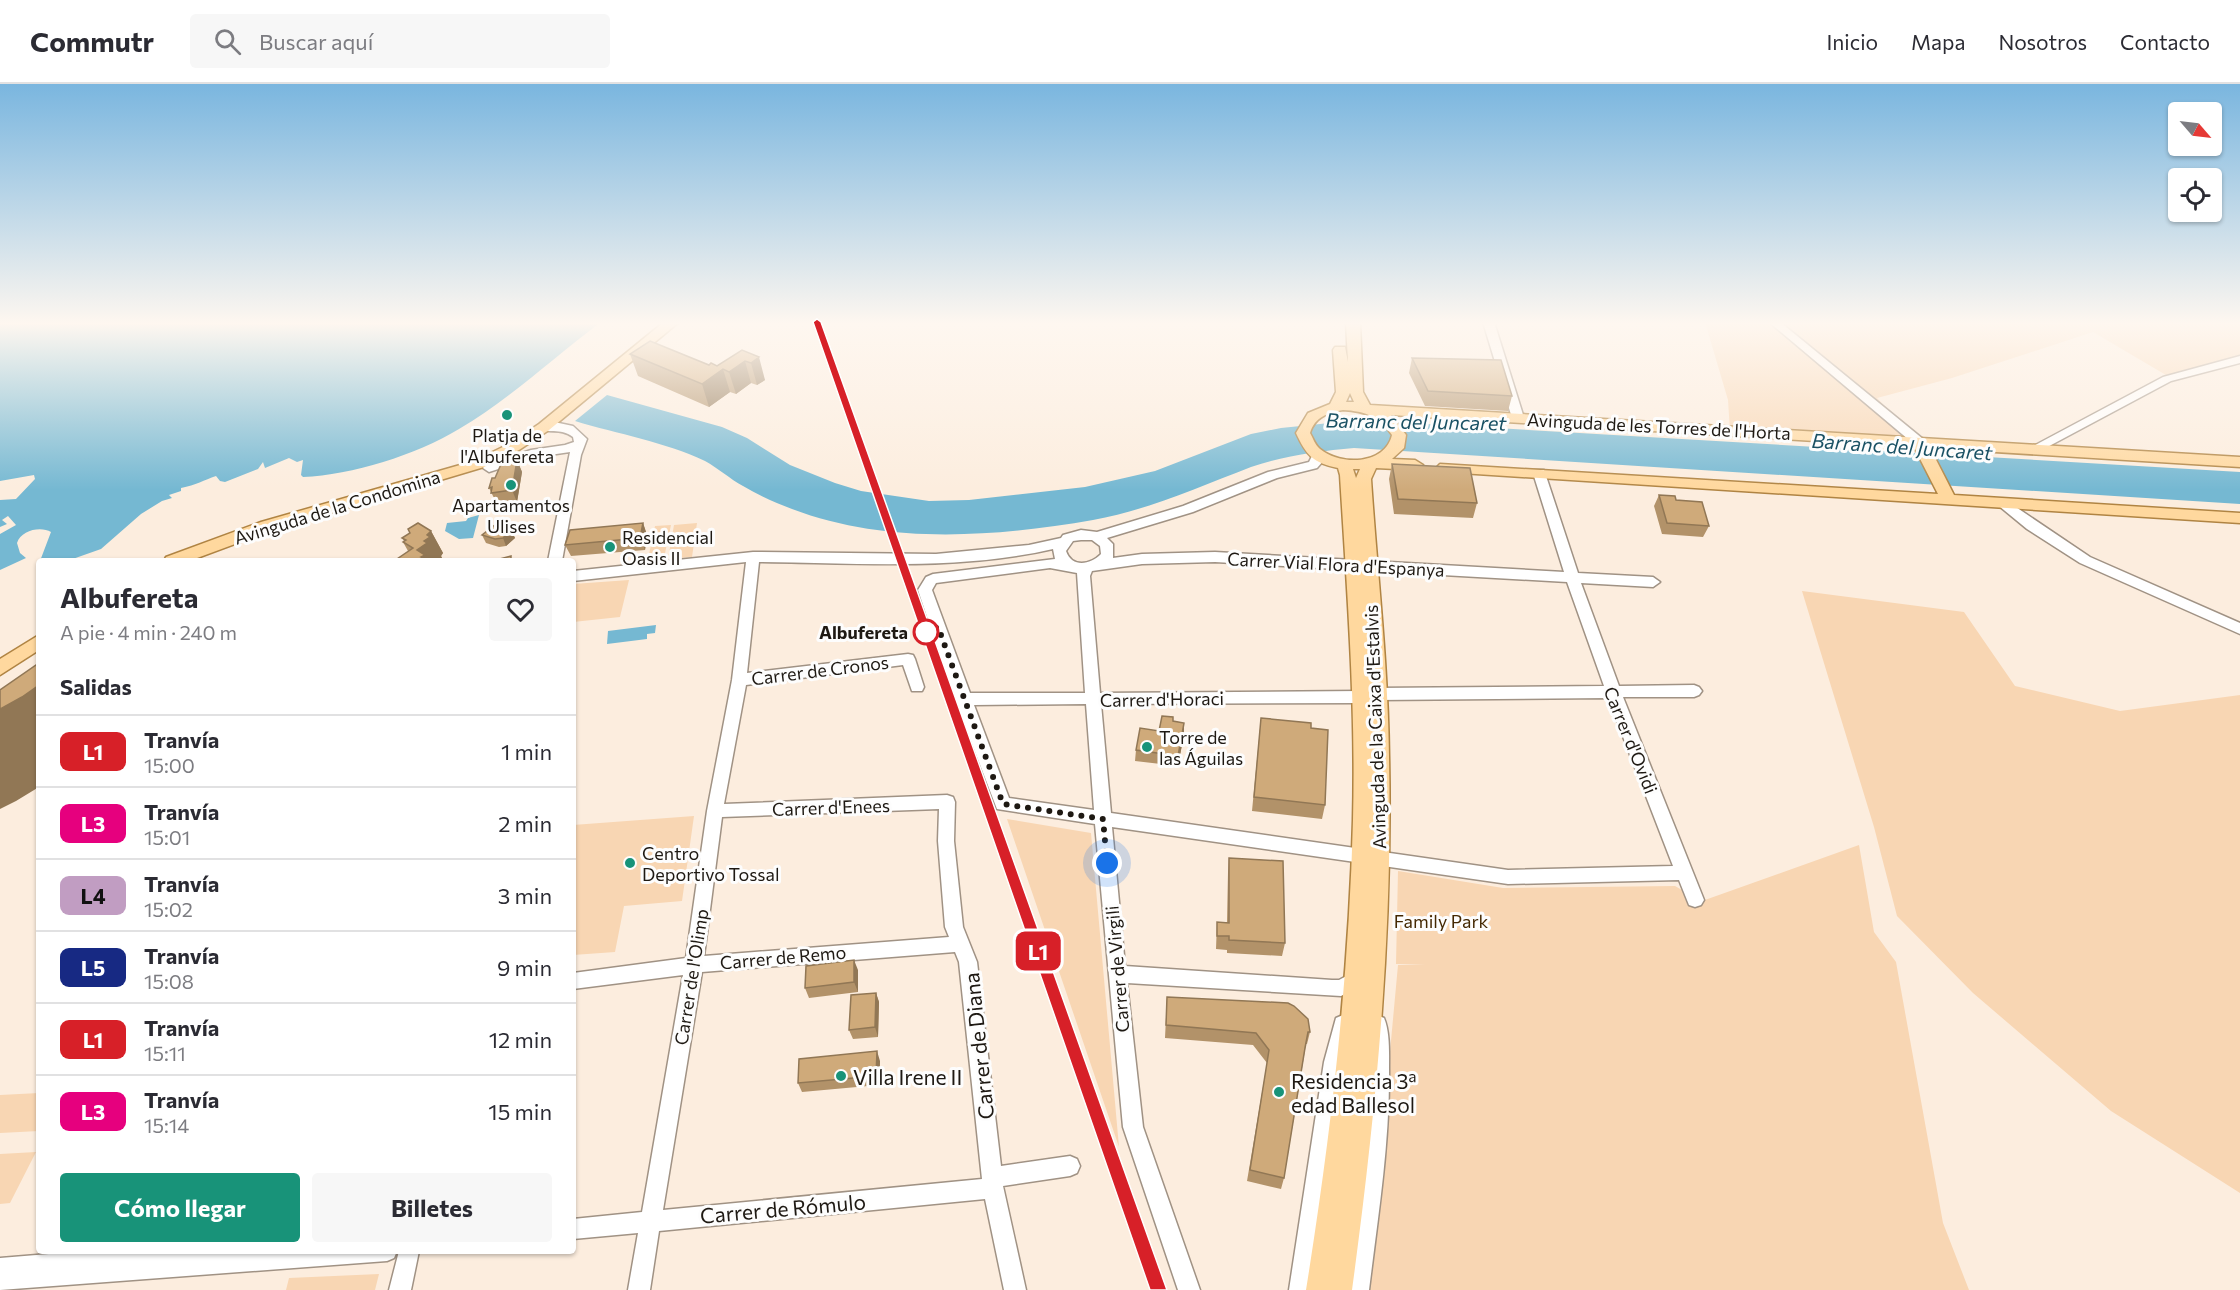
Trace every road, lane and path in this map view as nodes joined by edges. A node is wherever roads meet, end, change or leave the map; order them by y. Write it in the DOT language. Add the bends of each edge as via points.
graph roads {
  1 [pos="608,378"];
  2 [pos="610,378"];
  3 [pos="1343,378"];
  4 [pos="1355,378"];
  5 [pos="1506,378"];
  6 [pos="1841,378"];
  7 [pos="2166,378"];
  8 [pos="595,390"];
  9 [pos="1336,407"];
  10 [pos="1365,409"];
  11 [pos="1518,418"];
  12 [pos="556,422"];
  13 [pos="1922,447"];
  14 [pos="574,449"];
  15 [pos="2034,449"];
  16 [pos="1318,455"];
  17 [pos="2240,462"];
  18 [pos="1344,464"];
  19 [pos="1373,464"];
  20 [pos="489,468"];
  21 [pos="1539,473"];
  22 [pos="1946,494"];
  23 [pos="2004,503"];
  24 [pos="2240,518"];
  25 [pos="1097,537"];
  26 [pos="1064,554"];
  27 [pos="753,557"];
  28 [pos="180,558"];
  29 [pos="198,558"];
  30 [pos="556,558"];
  31 [pos="1093,566"];
  32 [pos="1361,566"];
  33 [pos="576,576"];
  34 [pos="1573,578"];
  35 [pos="1653,582"];
  36 [pos="2240,629"];
  37 [pos="36,633"];
  38 [pos="36,643"];
  39 [pos="0,653"];
  40 [pos="0,668"];
  41 [pos="739,680"];
  42 [pos="917,687"];
  43 [pos="1611,690"];
  44 [pos="1694,691"];
  45 [pos="1369,696"];
  46 [pos="963,699"];
  47 [pos="1093,699"];
  48 [pos="947,802"];
  49 [pos="715,811"];
  50 [pos="1103,819"];
  51 [pos="1370,857"];
  52 [pos="1684,873"];
  53 [pos="1695,900"];
  54 [pos="959,944"];
  55 [pos="694,965"];
  56 [pos="1117,974"];
  57 [pos="576,981"];
  58 [pos="1364,986"];
  59 [pos="1070,1166"];
  60 [pos="993,1182"];
  61 [pos="650,1222"];
  62 [pos="576,1229"];
  63 [pos="171,1254"];
  64 [pos="348,1254"];
  65 [pos="407,1254"];
  66 [pos="0,1269"];
  67 [pos="0,1281"];
  68 [pos="400,1290"];
  69 [pos="639,1290"];
  70 [pos="1015,1290"];
  71 [pos="1189,1290"];
  72 [pos="1300,1290"];
  73 [pos="1318,1290"];
  74 [pos="1339,1290"];
  75 [pos="1358,1290"];
  1 -- 8 [label="main road, Avinguda de la Condomina"];
  2 -- 8 [label="main road, Avinguda de la Condomina"];
  3 -- 9 [label="main road" via="1343,392"];
  4 -- 10 [label="main road" via="1356,392"];
  5 -- 11 [label="street"];
  6 -- 13 [label="street"];
  7 -- 15 [label="street"];
  8 -- 12 [label="main road, Avinguda de la Condomina"];
  9 -- 10 [label="main road"];
  9 -- 16 [label="main road" via="1323,410 1304,426 1304,439"];
  10 -- 11 [label="main road, Avinguda de les Torres de l'Horta"];
  10 -- 19 [label="main road" via="1394,425 1399,437 1393,453"];
  11 -- 13 [label="main road, Avinguda de les Torres de l'Horta"];
  12 -- 14 [label="street" via="581,439"];
  12 -- 20 [label="main road, Avinguda de la Condomina" via="516,454"];
  12 -- 28 [label="main road, Avinguda de la Condomina" via="479,464 267,526"];
  13 -- 15 [label="main road, Avinguda de les Torres de l'Horta"];
  13 -- 22 [label="main road"];
  14 -- 20 [label="street" via="534,453"];
  14 -- 30 [label="street"];
  15 -- 17 [label="main road, Avinguda de les Torres de l'Horta"];
  16 -- 18 [label="main road"];
  16 -- 25 [label="street" via="1312,465"];
  18 -- 19 [label="main road"];
  18 -- 32 [label="main road, Avinguda de la Caixa d'Estalvis"];
  19 -- 21 [label="main road"];
  19 -- 32 [label="main road, Avinguda de la Caixa d'Estalvis" via="1363,479"];
  20 -- 29 [label="main road, Avinguda de la Condomina" via="273,531"];
  21 -- 22 [label="main road"];
  21 -- 34 [label="street"];
  22 -- 23 [label="main road"];
  23 -- 24 [label="main road"];
  23 -- 36 [label="street" via="2085,560"];
  25 -- 26 [label="street" via="1081,535"];
  25 -- 31 [label="street, Carrer de Virgili" via="1106,544 1108,555"];
  26 -- 27 [label="street" via="1029,550 926,559"];
  26 -- 31 [label="street, Carrer Vial Flora d'Espanya"];
  26 -- 46 [label="street" via="1050,563 931,580 926,590"];
  27 -- 33 [label="street"];
  27 -- 41 [label="street, Carrer de l'Olimp"];
  31 -- 32 [label="street, Carrer Vial Flora d'Espanya" via="1142,559 1215,557"];
  31 -- 47 [label="street, Carrer de Virgili" via="1083,576"];
  32 -- 34 [label="street, Carrer Vial Flora d'Espanya"];
  32 -- 45 [label="main road, Avinguda de la Caixa d'Estalvis"];
  34 -- 35 [label="street, Carrer Vial Flora d'Espanya"];
  34 -- 43 [label="street, Carrer d'Ovidi"];
  37 -- 39 [label="main road"];
  38 -- 40 [label="main road"];
  41 -- 42 [label="street, Carrer de Cronos" via="908,659"];
  41 -- 49 [label="street, Carrer de l'Olimp"];
  43 -- 44 [label="street, Carrer d'Horaci"];
  43 -- 45 [label="street, Carrer d'Horaci"];
  43 -- 52 [label="street, Carrer d'Ovidi"];
  45 -- 47 [label="street, Carrer d'Horaci"];
  45 -- 51 [label="main road, Avinguda de la Caixa d'Estalvis" via="1380,754"];
  46 -- 47 [label="street, Carrer d'Horaci"];
  46 -- 50 [label="street" via="1003,804"];
  47 -- 50 [label="street, Carrer de Virgili"];
  48 -- 49 [label="street, Carrer d'Enees"];
  48 -- 54 [label="street, Carrer de Diana" via="949,893"];
  49 -- 55 [label="street, Carrer de l'Olimp"];
  50 -- 51 [label="street"];
  50 -- 56 [label="street, Carrer de Virgili"];
  51 -- 52 [label="street" via="1508,877"];
  51 -- 58 [label="main road, Avinguda de la Caixa d'Estalvis"];
  52 -- 53 [label="street, Carrer d'Ovidi"];
  54 -- 55 [label="street, Carrer de Remo"];
  54 -- 60 [label="street, Carrer de Diana" via="968,962"];
  55 -- 57 [label="street, Carrer de Remo"];
  55 -- 61 [label="street, Carrer de l'Olimp"];
  56 -- 58 [label="street" via="1332,988"];
  56 -- 71 [label="street, Carrer de Virgili" via="1133,1127"];
  58 -- 72 [label="street, Avinguda de la Caixa d'Estalvis" via="1333,1062"];
  58 -- 73 [label="main road, Avinguda de la Caixa d'Estalvis"];
  58 -- 74 [label="main road, Avinguda de la Caixa d'Estalvis" via="1355,1182"];
  58 -- 75 [label="street, Avinguda de la Caixa d'Estalvis" via="1380,1044 1377,1125"];
  59 -- 60 [label="street, Carrer de Rómulo"];
  60 -- 61 [label="street, Carrer de Rómulo"];
  60 -- 70 [label="street, Carrer de Diana"];
  61 -- 62 [label="street, Carrer de Rómulo"];
  61 -- 69 [label="street, Carrer de l'Olimp"];
  63 -- 66 [label="street"];
  64 -- 67 [label="street"];
  65 -- 68 [label="street"];
}
